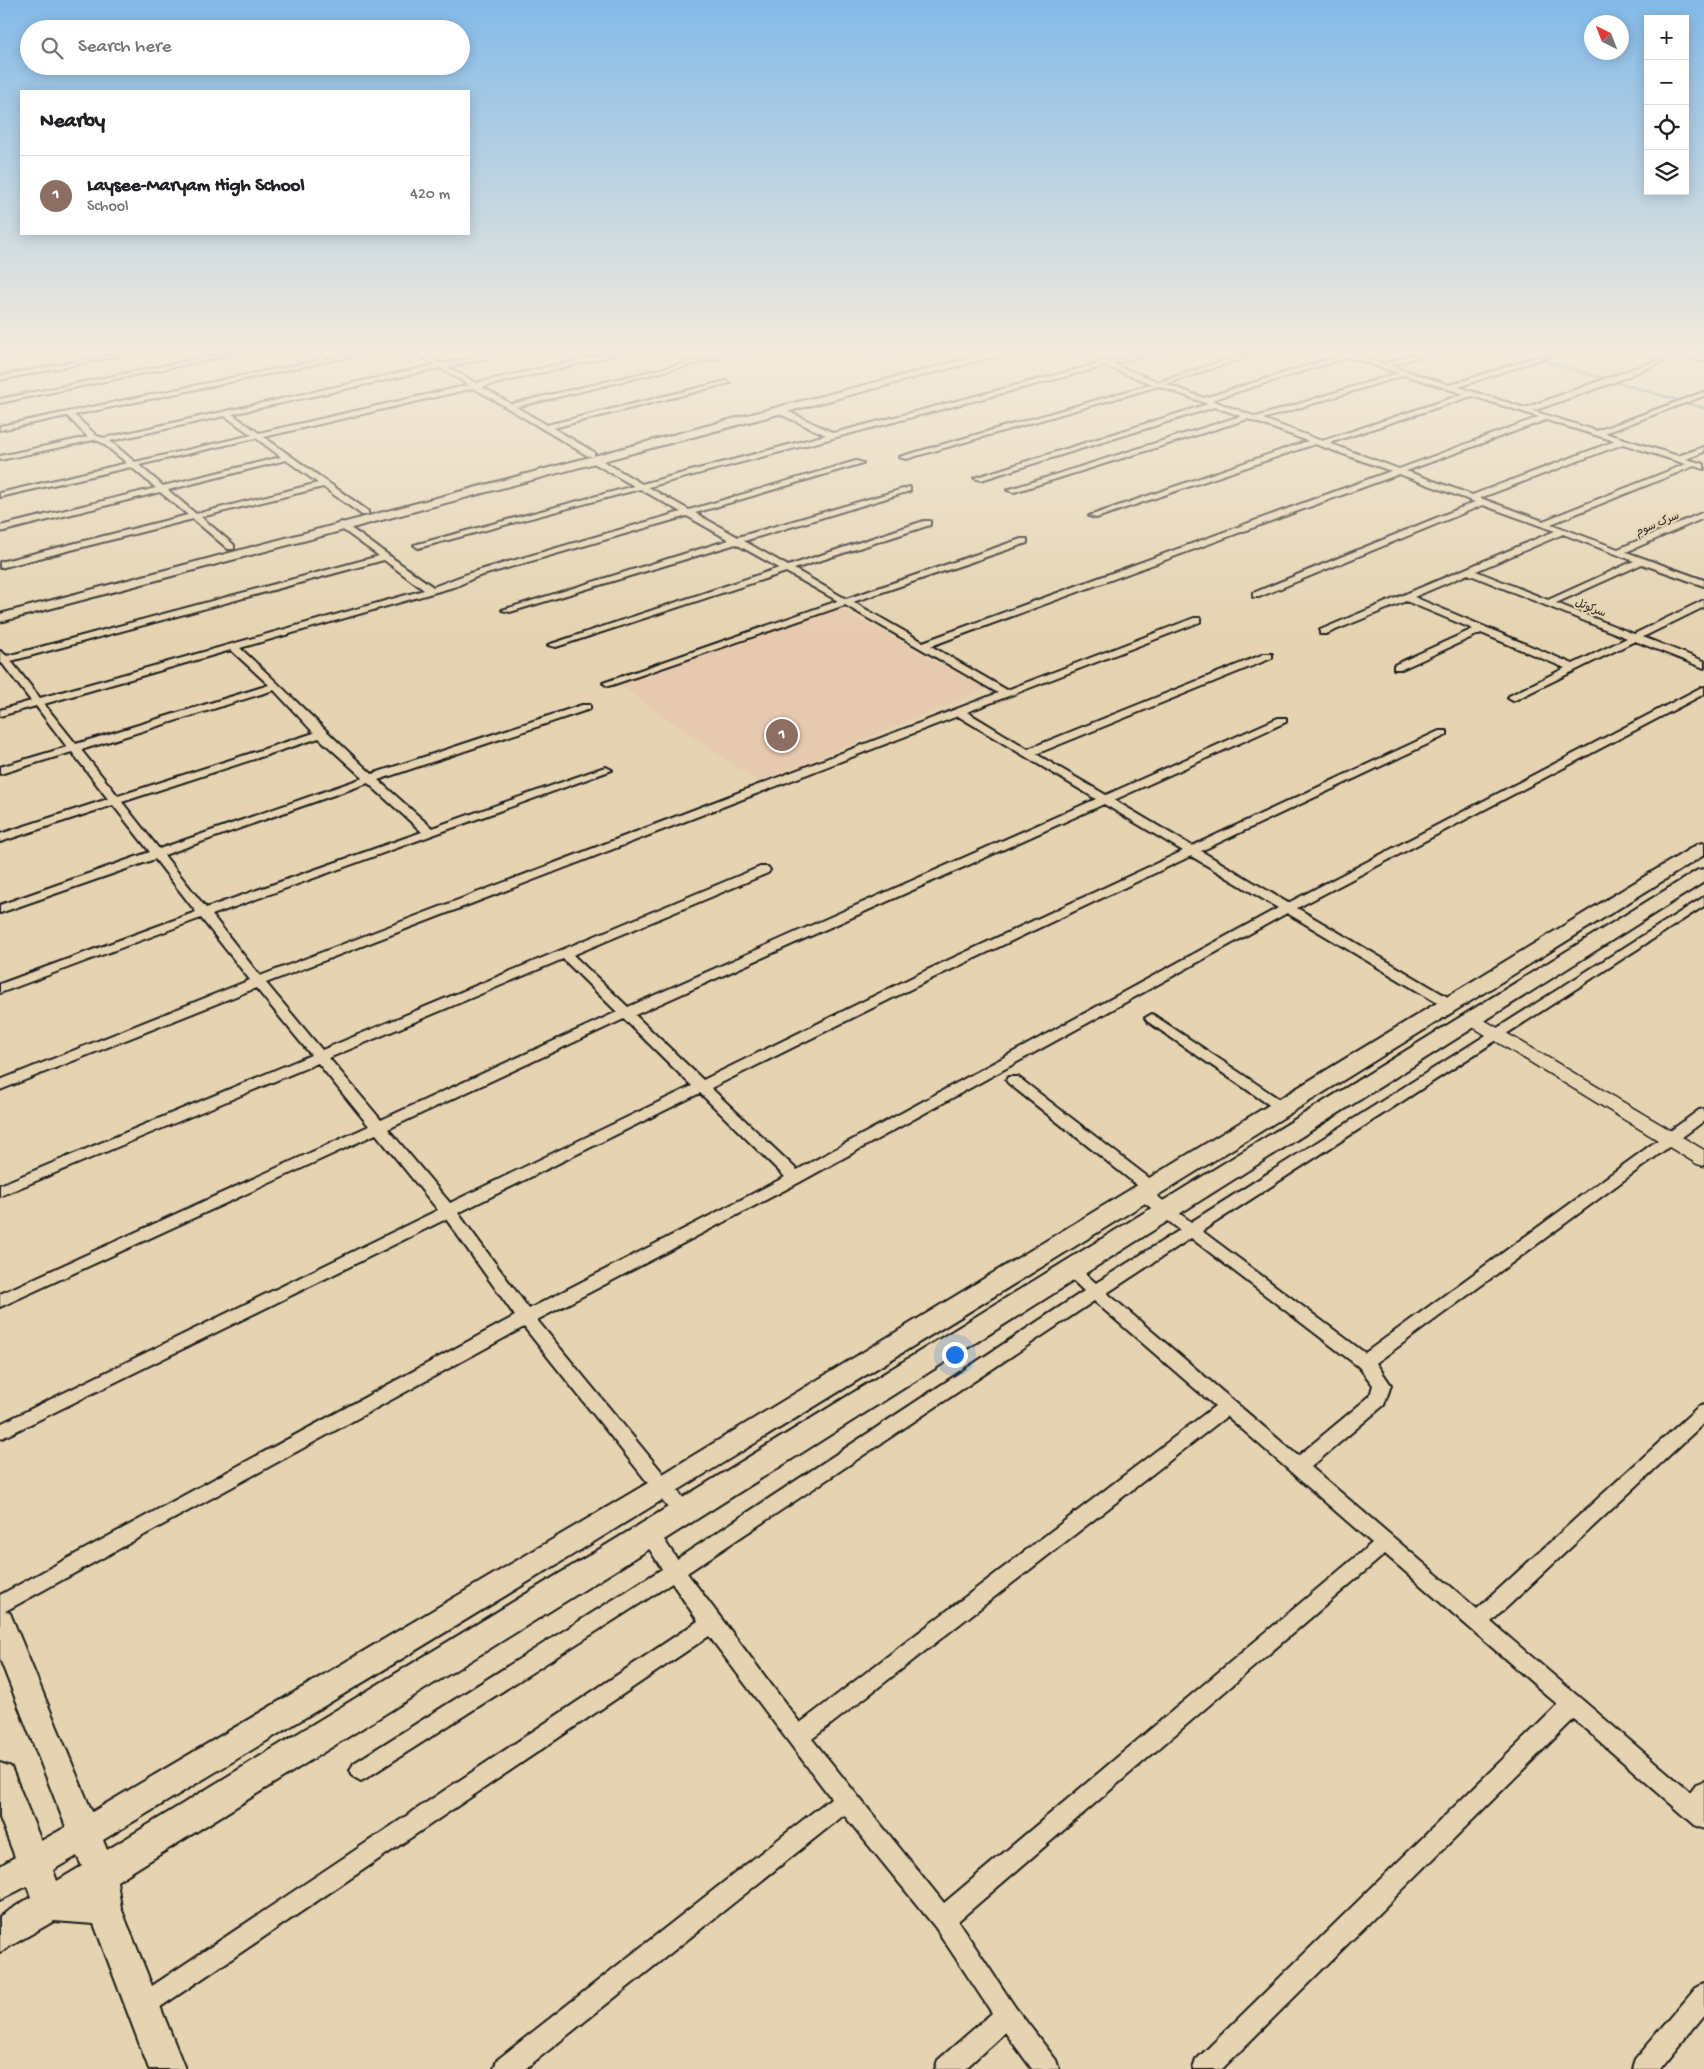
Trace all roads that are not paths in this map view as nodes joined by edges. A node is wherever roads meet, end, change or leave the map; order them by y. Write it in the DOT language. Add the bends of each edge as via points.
graph roads {
  1 [pos="63,445"];
  2 [pos="110,445"];
  3 [pos="213,445"];
  4 [pos="272,445"];
  5 [pos="574,445"];
  6 [pos="639,445"];
  7 [pos="641,445"];
  8 [pos="801,445"];
  9 [pos="947,445"];
  10 [pos="1086,445"];
  11 [pos="1163,445"];
  12 [pos="1311,445"];
  13 [pos="1326,445"];
  14 [pos="1474,445"];
  15 [pos="1611,445"];
  16 [pos="1636,445"];
  17 [pos="1704,448"];
  18 [pos="289,457"];
  19 [pos="592,457"];
  20 [pos="903,457"];
  21 [pos="0,458"];
  22 [pos="1678,459"];
  23 [pos="133,463"];
  24 [pos="859,463"];
  25 [pos="1693,464"];
  26 [pos="1704,467"];
  27 [pos="1401,472"];
  28 [pos="509,478"];
  29 [pos="978,478"];
  30 [pos="325,484"];
  31 [pos="642,487"];
  32 [pos="163,489"];
  33 [pos="907,489"];
  34 [pos="1011,490"];
  35 [pos="0,494"];
  36 [pos="1473,498"];
  37 [pos="1483,502"];
  38 [pos="365,512"];
  39 [pos="685,513"];
  40 [pos="1704,515"];
  41 [pos="196,516"];
  42 [pos="1093,516"];
  43 [pos="927,523"];
  44 [pos="1543,524"];
  45 [pos="342,525"];
  46 [pos="0,529"];
  47 [pos="1563,531"];
  48 [pos="734,540"];
  49 [pos="1024,541"];
  50 [pos="418,545"];
  51 [pos="231,547"];
  52 [pos="1618,552"];
  53 [pos="386,557"];
  54 [pos="1643,560"];
  55 [pos="0,565"];
  56 [pos="785,570"];
  57 [pos="1468,571"];
  58 [pos="1704,583"];
  59 [pos="431,590"];
  60 [pos="1256,595"];
  61 [pos="1405,597"];
  62 [pos="844,602"];
  63 [pos="1548,603"];
  64 [pos="1704,603"];
  65 [pos="0,607"];
  66 [pos="507,610"];
  67 [pos="0,618"];
  68 [pos="1197,620"];
  69 [pos="1481,629"];
  70 [pos="1322,632"];
  71 [pos="1635,638"];
  72 [pos="553,645"];
  73 [pos="922,646"];
  74 [pos="233,647"];
  75 [pos="1268,656"];
  76 [pos="2,658"];
  77 [pos="1704,665"];
  78 [pos="1398,667"];
  79 [pos="1573,668"];
  80 [pos="608,683"];
  81 [pos="276,686"];
  82 [pos="1704,690"];
  83 [pos="1006,693"];
  84 [pos="1513,698"];
  85 [pos="37,702"];
  86 [pos="586,707"];
  87 [pos="0,713"];
  88 [pos="960,713"];
  89 [pos="1282,720"];
  90 [pos="1443,733"];
  91 [pos="320,734"];
  92 [pos="74,749"];
  93 [pos="1028,752"];
  94 [pos="606,770"];
  95 [pos="0,771"];
  96 [pos="372,778"];
  97 [pos="113,800"];
  98 [pos="1107,800"];
  99 [pos="429,832"];
  100 [pos="0,838"];
  101 [pos="1704,848"];
  102 [pos="1192,850"];
  103 [pos="158,854"];
  104 [pos="764,870"];
  105 [pos="1704,874"];
  106 [pos="1704,901"];
  107 [pos="1287,908"];
  108 [pos="0,909"];
  109 [pos="204,913"];
  110 [pos="564,953"];
  111 [pos="258,982"];
  112 [pos="0,989"];
  113 [pos="1451,1005"];
  114 [pos="627,1014"];
  115 [pos="1152,1018"];
  116 [pos="1474,1020"];
  117 [pos="1497,1034"];
  118 [pos="1374,1052"];
  119 [pos="320,1058"];
  120 [pos="1398,1067"];
  121 [pos="1013,1080"];
  122 [pos="1323,1083"];
  123 [pos="0,1085"];
  124 [pos="703,1086"];
  125 [pos="1346,1099"];
  126 [pos="1283,1108"];
  127 [pos="1704,1114"];
  128 [pos="377,1128"];
  129 [pos="1671,1139"];
  130 [pos="1704,1159"];
  131 [pos="795,1178"];
  132 [pos="0,1191"];
  133 [pos="1148,1191"];
  134 [pos="448,1211"];
  135 [pos="1166,1212"];
  136 [pos="1191,1231"];
  137 [pos="1071,1271"];
  138 [pos="1095,1292"];
  139 [pos="0,1301"];
  140 [pos="526,1318"];
  141 [pos="1365,1362"];
  142 [pos="1227,1406"];
  143 [pos="1704,1412"];
  144 [pos="0,1432"];
  145 [pos="1298,1467"];
  146 [pos="662,1488"];
  147 [pos="683,1512"];
  148 [pos="649,1534"];
  149 [pos="1385,1543"];
  150 [pos="675,1571"];
  151 [pos="0,1605"];
  152 [pos="0,1622"];
  153 [pos="1477,1622"];
  154 [pos="711,1623"];
  155 [pos="1573,1705"];
  156 [pos="799,1736"];
  157 [pos="361,1770"];
  158 [pos="0,1778"];
  159 [pos="846,1800"];
  160 [pos="1700,1805"];
  161 [pos="83,1833"];
  162 [pos="34,1863"];
  163 [pos="100,1872"];
  164 [pos="0,1884"];
  165 [pos="50,1904"];
  166 [pos="105,1908"];
  167 [pos="943,1919"];
  168 [pos="0,1935"];
  169 [pos="1704,1996"];
  170 [pos="142,2006"];
  171 [pos="1007,2015"];
  172 [pos="166,2069"];
  173 [pos="506,2069"];
  174 [pos="947,2069"];
  175 [pos="1047,2069"];
  176 [pos="1205,2069"];
  177 [pos="1644,2069"];
  1 -- 21 [label="street"];
  2 -- 23 [label="street"];
  3 -- 23 [label="street"];
  4 -- 18 [label="street"];
  5 -- 19 [label="street"];
  6 -- 19 [label="main road"];
  7 -- 19 [label="main road"];
  8 -- 31 [label="street"];
  9 -- 20 [label="street"];
  10 -- 29 [label="street"];
  11 -- 34 [label="street"];
  12 -- 42 [label="street"];
  13 -- 27 [label="street"];
  14 -- 27 [label="street"];
  15 -- 36 [label="street"];
  16 -- 22 [label="street"];
  17 -- 22 [label="street"];
  18 -- 30 [label="street"];
  18 -- 32 [label="street"];
  19 -- 28 [label="main road"];
  19 -- 31 [label="street"];
  22 -- 25 [label="street"];
  23 -- 32 [label="street"];
  23 -- 35 [label="street"];
  24 -- 39 [label="street"];
  25 -- 26 [label="street"];
  25 -- 44 [label="street"];
  27 -- 36 [label="street"];
  27 -- 73 [label="street"];
  28 -- 38 [label="main road"];
  28 -- 45 [label="main road"];
  30 -- 38 [label="street"];
  30 -- 41 [label="street"];
  31 -- 39 [label="street"];
  31 -- 50 [label="street"];
  32 -- 41 [label="street"];
  32 -- 46 [label="street"];
  33 -- 48 [label="street"];
  36 -- 37 [label="street"];
  37 -- 44 [label="street"];
  37 -- 60 [label="street"];
  38 -- 51 [label="main road"];
  39 -- 48 [label="street"];
  39 -- 59 [label="street"];
  40 -- 52 [label="street, سرک سوم"];
  41 -- 51 [label="street"];
  41 -- 55 [label="street"];
  43 -- 56 [label="street"];
  44 -- 47 [label="street"];
  45 -- 53 [label="street"];
  45 -- 67 [label="main road"];
  47 -- 52 [label="street"];
  47 -- 57 [label="street"];
  48 -- 56 [label="street"];
  48 -- 66 [label="street"];
  49 -- 62 [label="street"];
  51 -- 65 [label="main road"];
  52 -- 54 [label="street"];
  53 -- 59 [label="street"];
  53 -- 76 [label="street"];
  54 -- 58 [label="street"];
  54 -- 63 [label="street"];
  56 -- 62 [label="street"];
  56 -- 72 [label="street"];
  57 -- 61 [label="street"];
  57 -- 63 [label="street, سرکوتل"];
  59 -- 74 [label="street"];
  61 -- 69 [label="street"];
  61 -- 70 [label="street"];
  62 -- 73 [label="street"];
  62 -- 80 [label="street"];
  63 -- 71 [label="street, سرکوتل"];
  64 -- 71 [label="street"];
  68 -- 83 [label="street"];
  69 -- 78 [label="street"];
  69 -- 79 [label="street"];
  71 -- 77 [label="street, سرکوتل"];
  71 -- 79 [label="street"];
  73 -- 83 [label="street"];
  74 -- 81 [label="street"];
  74 -- 85 [label="street"];
  75 -- 93 [label="street"];
  76 -- 85 [label="street"];
  79 -- 84 [label="street"];
  81 -- 91 [label="street"];
  81 -- 92 [label="street"];
  82 -- 107 [label="street"];
  83 -- 88 [label="street"];
  85 -- 87 [label="street"];
  85 -- 92 [label="street"];
  86 -- 96 [label="street"];
  88 -- 93 [label="street"];
  88 -- 111 [label="street"];
  89 -- 98 [label="street"];
  90 -- 102 [label="street"];
  91 -- 96 [label="street"];
  91 -- 97 [label="street"];
  92 -- 95 [label="street"];
  92 -- 97 [label="street"];
  93 -- 98 [label="street"];
  94 -- 99 [label="street"];
  96 -- 99 [label="street"];
  96 -- 103 [label="street"];
  97 -- 100 [label="street"];
  97 -- 103 [label="street"];
  98 -- 102 [label="street"];
  98 -- 114 [label="street"];
  99 -- 109 [label="street"];
  101 -- 113 [label="main road"];
  102 -- 107 [label="street"];
  102 -- 124 [label="street"];
  103 -- 108 [label="street"];
  103 -- 109 [label="street"];
  104 -- 110 [label="street"];
  105 -- 116 [label="main road"];
  106 -- 117 [label="street"];
  107 -- 113 [label="street"];
  107 -- 131 [label="street"];
  109 -- 111 [label="street"];
  109 -- 112 [label="street"];
  110 -- 114 [label="street"];
  110 -- 119 [label="street"];
  111 -- 119 [label="street"];
  111 -- 123 [label="street"];
  113 -- 118 [label="main road"];
  114 -- 124 [label="street"];
  114 -- 128 [label="street"];
  115 -- 126 [label="street"];
  116 -- 117 [label="street"];
  116 -- 120 [label="main road"];
  117 -- 129 [label="street"];
  117 -- 136 [label="street"];
  118 -- 120 [label="main road" via="1379,1064"];
  118 -- 122 [label="main road"];
  119 -- 128 [label="street"];
  119 -- 132 [label="street"];
  120 -- 125 [label="main road"];
  121 -- 133 [label="street"];
  122 -- 125 [label="main road" via="1343,1086 1348,1093"];
  122 -- 126 [label="main road"];
  124 -- 131 [label="street"];
  124 -- 134 [label="street"];
  125 -- 135 [label="main road"];
  126 -- 133 [label="main road"];
  127 -- 129 [label="street"];
  128 -- 134 [label="street"];
  128 -- 139 [label="street"];
  129 -- 130 [label="street"];
  129 -- 141 [label="street"];
  131 -- 140 [label="street"];
  133 -- 135 [label="street"];
  133 -- 146 [label="main road"];
  134 -- 140 [label="street"];
  134 -- 144 [label="street"];
  135 -- 136 [label="street"];
  135 -- 137 [label="main road"];
  136 -- 138 [label="street"];
  136 -- 141 [label="street"];
  137 -- 138 [label="street"];
  137 -- 147 [label="main road"];
  138 -- 142 [label="street"];
  138 -- 150 [label="street"];
  140 -- 146 [label="street"];
  140 -- 151 [label="street"];
  141 -- 145 [label="street" via="1382,1386 1378,1400"];
  142 -- 145 [label="street"];
  142 -- 156 [label="street"];
  143 -- 153 [label="street"];
  145 -- 149 [label="street"];
  146 -- 147 [label="street"];
  146 -- 161 [label="main road"];
  147 -- 148 [label="main road"];
  148 -- 150 [label="street"];
  148 -- 163 [label="main road"];
  149 -- 153 [label="street"];
  149 -- 167 [label="street"];
  150 -- 154 [label="street"];
  150 -- 157 [label="street"];
  152 -- 161 [label="main road"];
  153 -- 155 [label="street"];
  154 -- 156 [label="street"];
  154 -- 170 [label="street"];
  155 -- 160 [label="street"];
  155 -- 176 [label="street"];
  156 -- 159 [label="street"];
  158 -- 162 [label="main road"];
  159 -- 167 [label="street"];
  159 -- 173 [label="street"];
  161 -- 162 [label="main road"];
  161 -- 163 [label="main road"];
  162 -- 164 [label="main road"];
  162 -- 165 [label="main road"];
  163 -- 165 [label="main road"];
  163 -- 166 [label="main road"];
  165 -- 166 [label="main road"];
  165 -- 168 [label="main road"];
  166 -- 170 [label="main road"];
  167 -- 171 [label="street"];
  169 -- 177 [label="street"];
  170 -- 172 [label="main road"];
  171 -- 174 [label="street"];
  171 -- 175 [label="street"];
}
